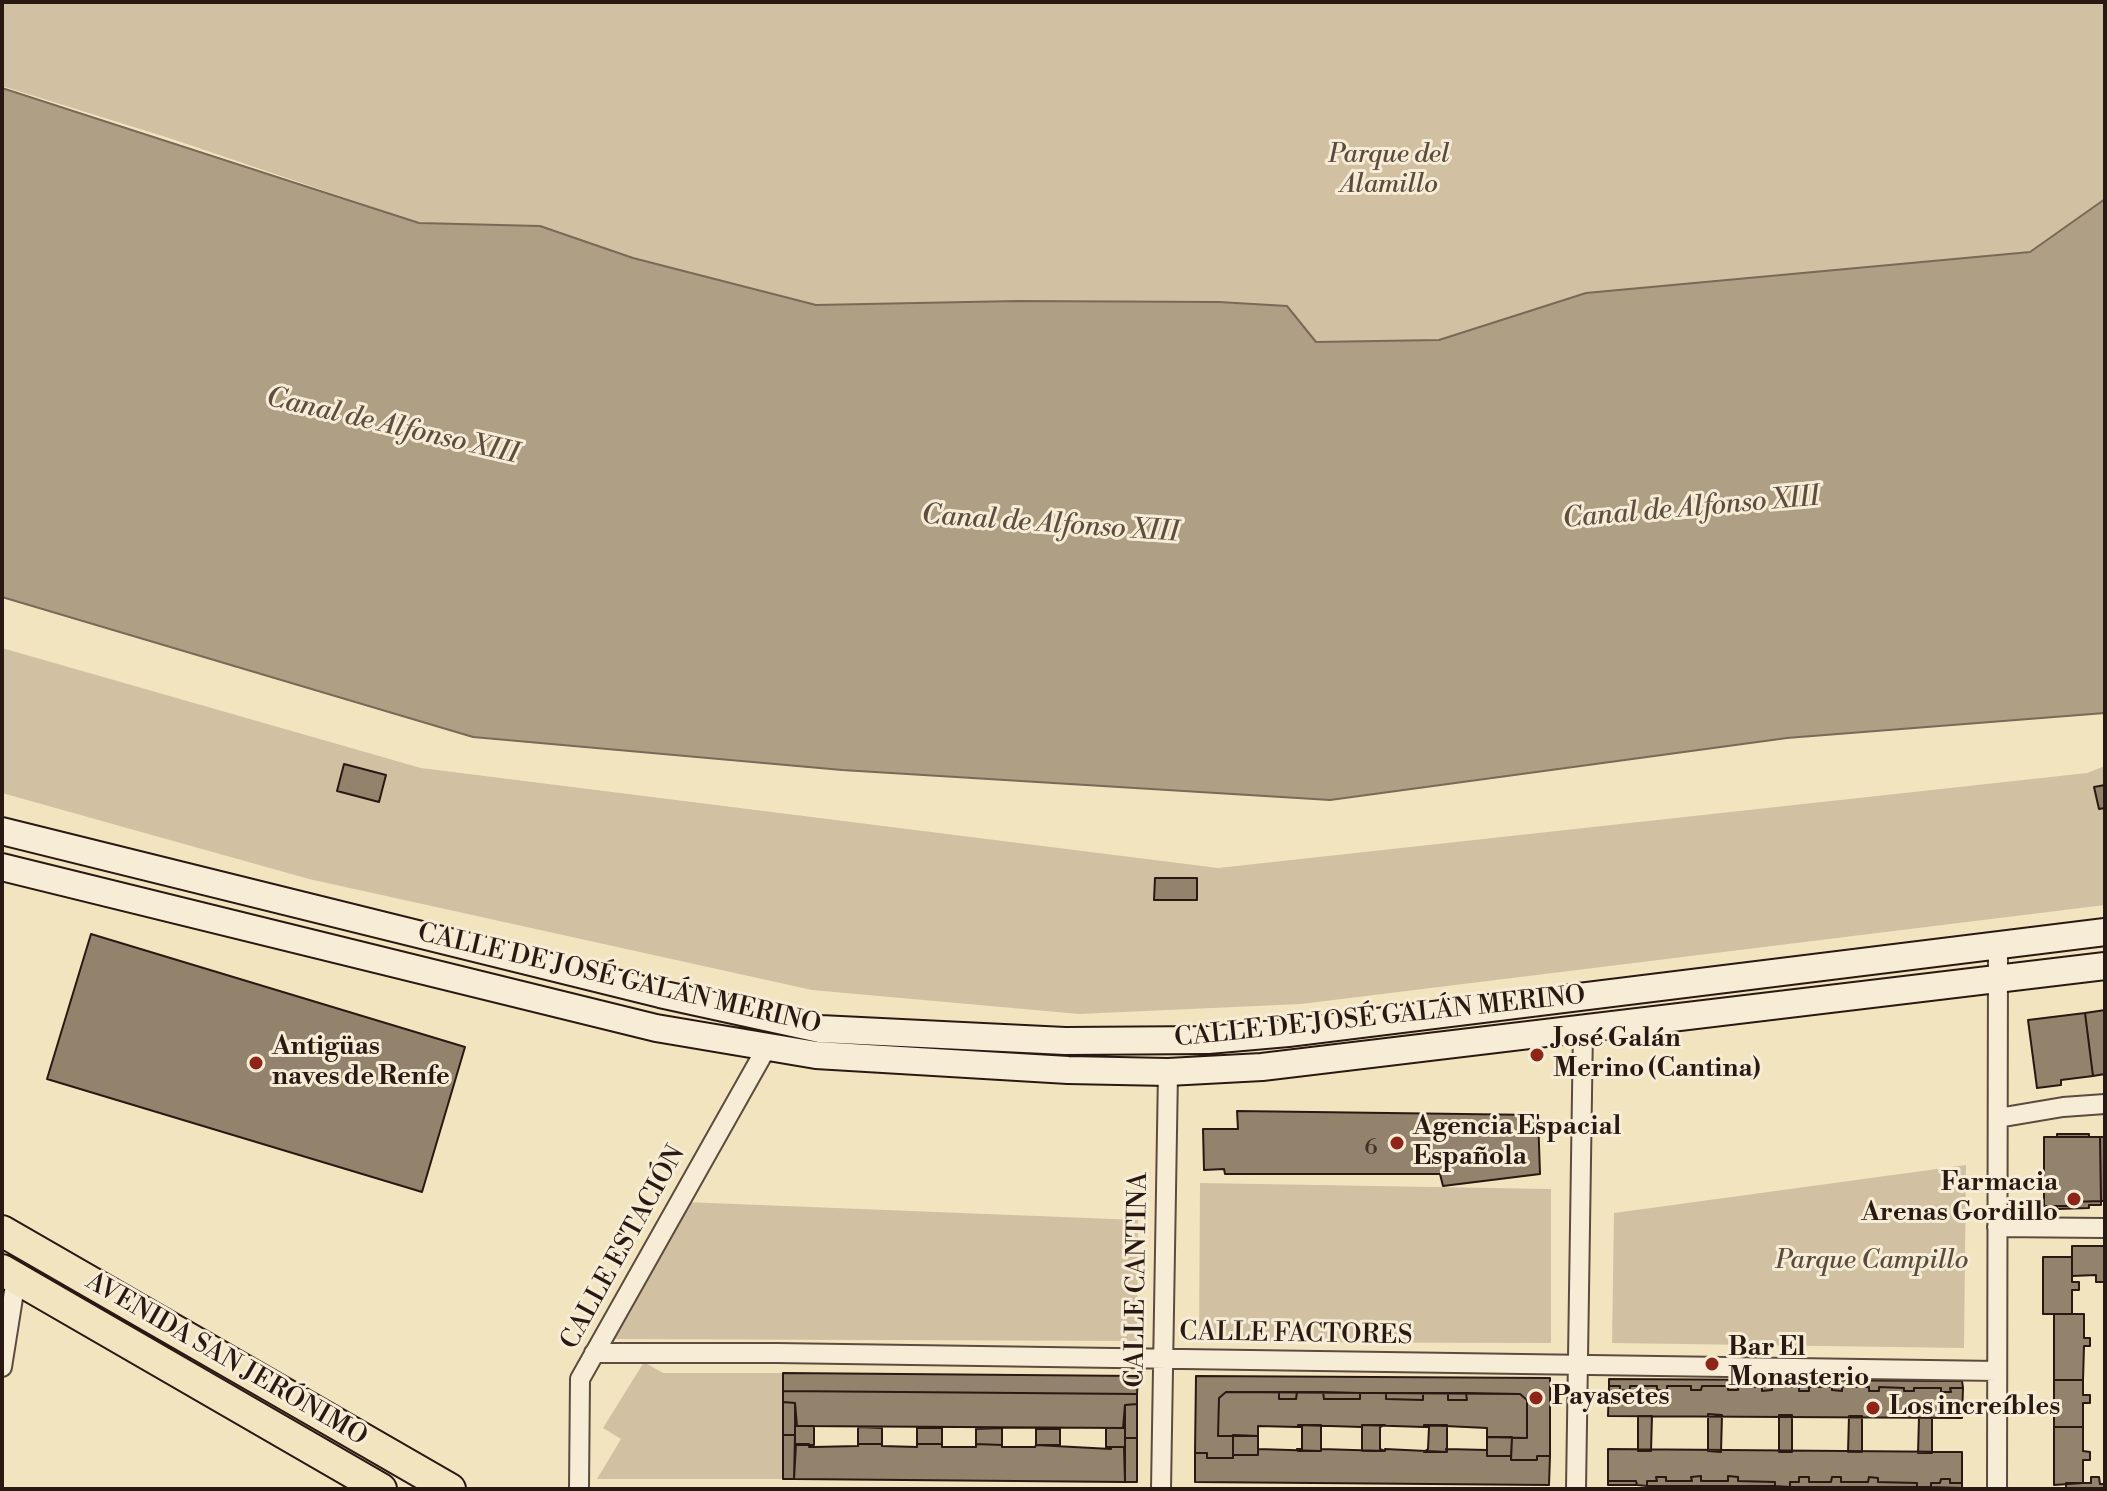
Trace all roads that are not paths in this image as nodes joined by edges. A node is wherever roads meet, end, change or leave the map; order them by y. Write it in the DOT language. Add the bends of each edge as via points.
graph roads {
  1 [pos="2,831"];
  2 [pos="2,867"];
  3 [pos="2105,932"];
  4 [pos="1998,946"];
  5 [pos="2105,966"];
  6 [pos="1998,979"];
  7 [pos="1583,1029"];
  8 [pos="767,1047"];
  9 [pos="1168,1072"];
  10 [pos="2105,1104"];
  11 [pos="1998,1118"];
  12 [pos="1997,1227"];
  13 [pos="2105,1228"];
  14 [pos="2,1231"];
  15 [pos="9,1275"];
  16 [pos="594,1353"];
  17 [pos="1162,1359"];
  18 [pos="1578,1366"];
  19 [pos="2,1367"];
  20 [pos="1997,1371"];
  21 [pos="381,1489"];
  22 [pos="450,1489"];
  23 [pos="579,1489"];
  24 [pos="1161,1489"];
  25 [pos="1576,1489"];
  26 [pos="1997,1489"];
  1 -- 4 [label="main road, CALLE DE JOSÉ GALÁN MERINO" via="820,1029 1065,1041 1208,1040"];
  2 -- 8 [label="main road, CALLE DE JOSÉ GALÁN MERINO" via="656,1028"];
  3 -- 4 [label="main road, CALLE DE JOSÉ GALÁN MERINO"];
  4 -- 6 [label="street"];
  5 -- 6 [label="main road, CALLE DE JOSÉ GALÁN MERINO"];
  6 -- 7 [label="main road, CALLE DE JOSÉ GALÁN MERINO"];
  6 -- 11 [label="street"];
  7 -- 9 [label="main road, CALLE DE JOSÉ GALÁN MERINO" via="1262,1067"];
  7 -- 18 [label="street"];
  8 -- 9 [label="main road, CALLE DE JOSÉ GALÁN MERINO" via="832,1056"];
  8 -- 16 [label="street, CALLE ESTACIÓN"];
  9 -- 17 [label="street, CALLE CANTINA"];
  10 -- 11 [label="street"];
  11 -- 12 [label="street"];
  12 -- 13 [label="street"];
  12 -- 20 [label="street"];
  14 -- 22 [label="main road, AVENIDA SAN JERÓNIMO"];
  15 -- 19 [label="street"];
  15 -- 21 [label="main road, AVENIDA SAN JERÓNIMO"];
  16 -- 17 [label="street, CALLE FACTORES"];
  16 -- 23 [label="street, CALLE ESTACIÓN" via="580,1379"];
  17 -- 18 [label="street, CALLE FACTORES"];
  17 -- 24 [label="street, CALLE CANTINA"];
  18 -- 20 [label="street, CALLE FACTORES"];
  18 -- 25 [label="street"];
  20 -- 26 [label="street"];
}
